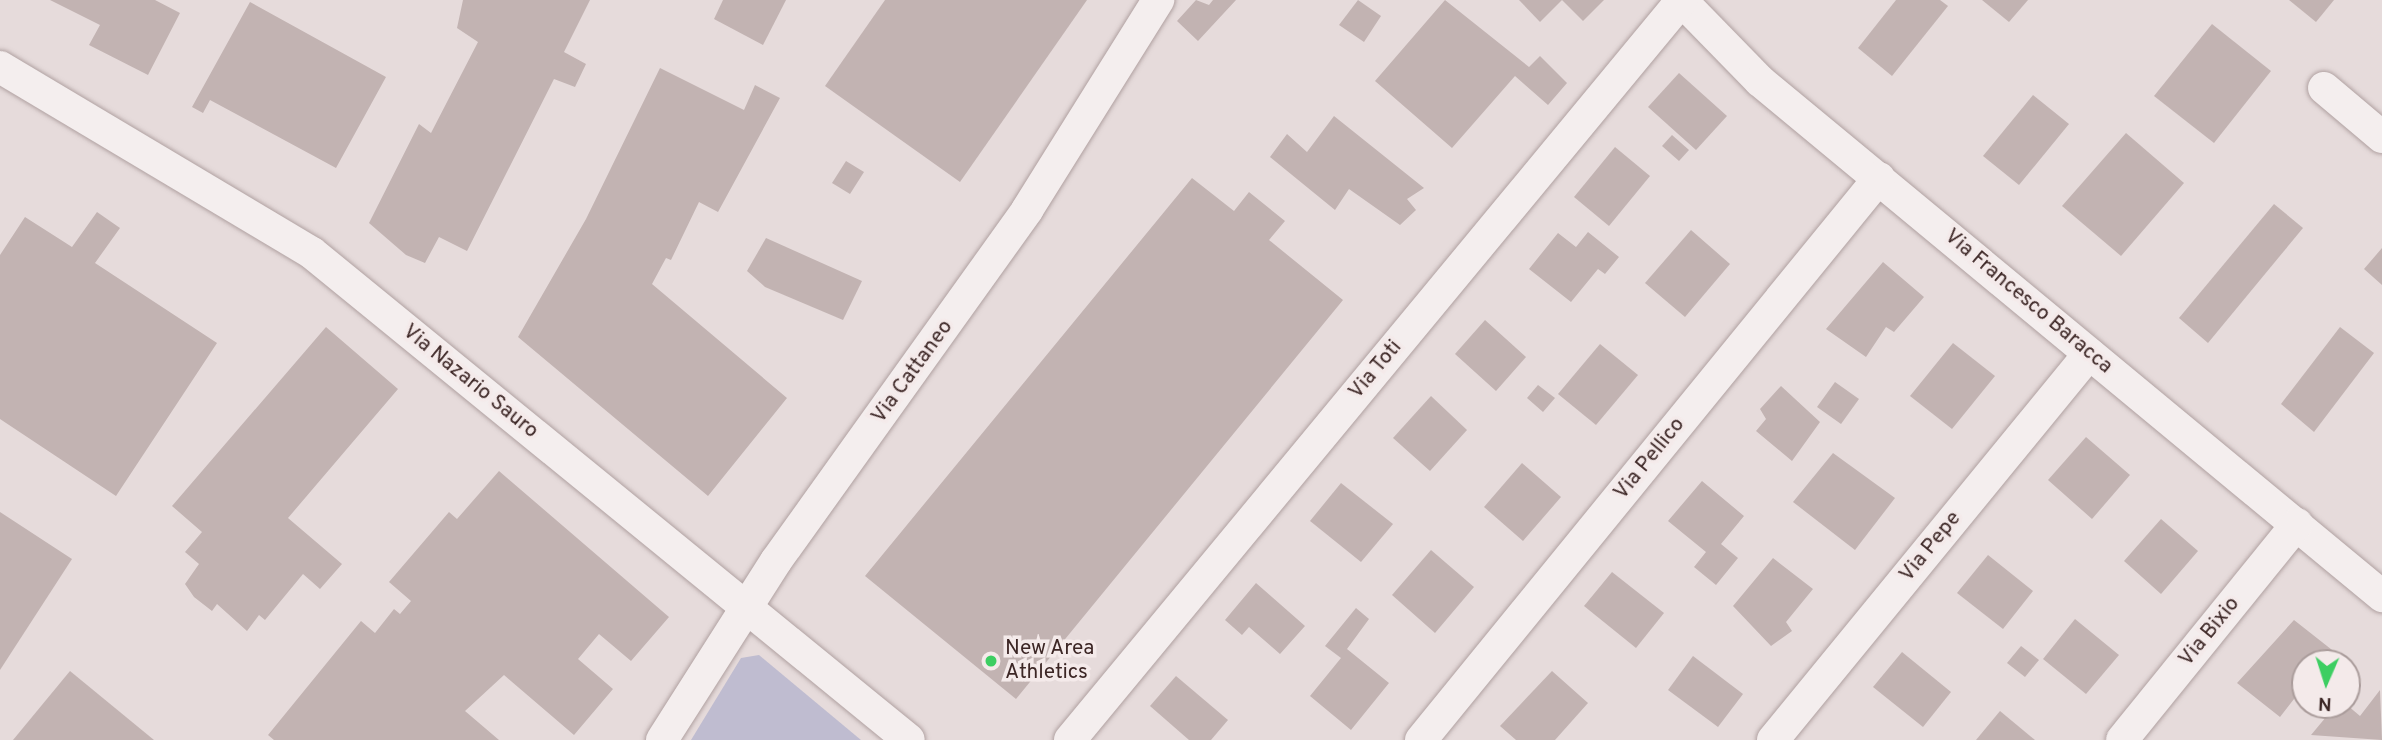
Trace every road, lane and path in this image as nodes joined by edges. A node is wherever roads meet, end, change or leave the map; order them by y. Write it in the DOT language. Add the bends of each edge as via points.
graph roads {
  1 [pos="1158,0"];
  2 [pos="1681,0"];
  3 [pos="0,67"];
  4 [pos="2324,88"];
  5 [pos="2382,137"];
  6 [pos="1879,178"];
  7 [pos="2089,354"];
  8 [pos="2297,524"];
  9 [pos="2382,596"];
  10 [pos="747,605"];
  11 [pos="663,740"];
  12 [pos="909,740"];
  13 [pos="1070,740"];
  14 [pos="1421,740"];
  15 [pos="1773,740"];
  16 [pos="2122,740"];
  1 -- 10 [label="street, Via Cattaneo" via="1027,210"];
  2 -- 6 [label="street, Via Francesco Baracca" via="1760,81"];
  2 -- 13 [label="street, Via Toti"];
  3 -- 10 [label="street, Via Nazario Sauro" via="312,253"];
  4 -- 5 [label="street"];
  6 -- 7 [label="street, Via Francesco Baracca"];
  6 -- 14 [label="street, Via Pellico"];
  7 -- 8 [label="street, Via Francesco Baracca"];
  7 -- 15 [label="street, Via Pepe"];
  8 -- 9 [label="street, Via Francesco Baracca"];
  8 -- 16 [label="street, Via Bixio"];
  10 -- 11 [label="street, Via Cattaneo"];
  10 -- 12 [label="street, Via Nazario Sauro"];
}
